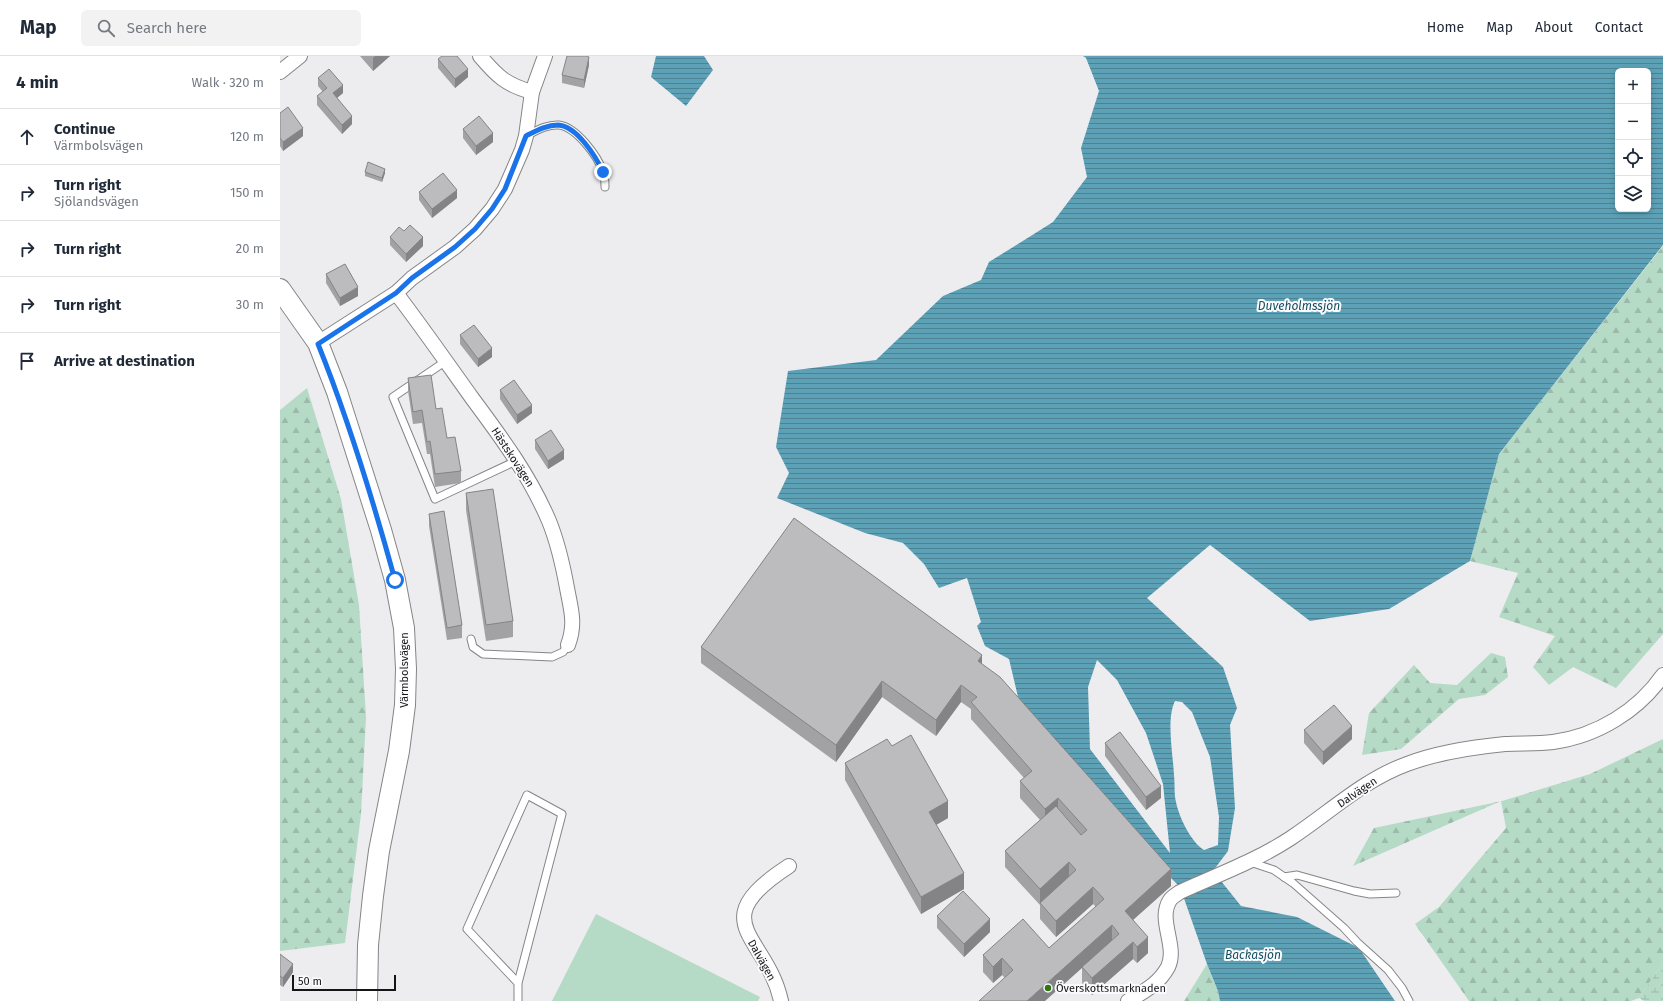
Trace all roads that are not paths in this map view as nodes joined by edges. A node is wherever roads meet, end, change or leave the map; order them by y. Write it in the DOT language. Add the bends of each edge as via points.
graph roads {
  1 [pos="300,56"];
  2 [pos="480,56"];
  3 [pos="545,56"];
  4 [pos="280,72"];
  5 [pos="532,92"];
  6 [pos="526,136"];
  7 [pos="605,187"];
  8 [pos="280,289"];
  9 [pos="396,293"];
  10 [pos="318,344"];
  11 [pos="446,361"];
  12 [pos="516,461"];
  13 [pos="470,639"];
  14 [pos="568,645"];
  15 [pos="1663,674"];
  16 [pos="1249,862"];
  17 [pos="789,866"];
  18 [pos="1284,877"];
  19 [pos="1396,892"];
  20 [pos="518,983"];
  21 [pos="367,1001"];
  22 [pos="518,1001"];
  23 [pos="781,1001"];
  24 [pos="1128,1001"];
  25 [pos="1409,1001"];
  1 -- 4 [label="street"];
  2 -- 5 [label="street" via="500,78 515,87"];
  3 -- 5 [label="street"];
  5 -- 6 [label="street"];
  6 -- 7 [label="lane" via="543,127 559,125 572,131 598,161"];
  6 -- 9 [label="street" via="505,189 492,209 455,247"];
  8 -- 10 [label="street, Värmbolsvägen"];
  9 -- 10 [label="street"];
  9 -- 11 [label="street, Hästskovägen"];
  10 -- 21 [label="street, Värmbolsvägen" via="338,392 381,530 395,580 404,628 405,705 373,896 368,944"];
  11 -- 12 [label="street, Hästskovägen"];
  11 -- 12 [label="lane" via="393,397 435,500"];
  12 -- 14 [label="street, Hästskovägen" via="537,494 557,544 572,617 573,631"];
  13 -- 14 [label="lane" via="473,647 483,654 552,657 563,652"];
  15 -- 16 [label="street, Dalvägen" via="1655,687 1630,710 1609,724 1586,734 1551,742 1505,744 1434,756 1385,773 1365,784 1291,838"];
  16 -- 18 [label="lane" via="1274,870"];
  16 -- 24 [label="street, Dalvägen" via="1180,892 1170,899 1166,919 1172,955 1168,966 1151,988"];
  17 -- 23 [label="street, Dalvägen" via="769,879 755,894 746,904 744,916 750,940 771,973"];
  18 -- 19 [label="lane" via="1297,875 1354,892"];
  18 -- 25 [label="lane" via="1388,970"];
  20 -- 20 [label="lane" via="467,929 527,794 562,814"];
  20 -- 22 [label="lane"];
}
